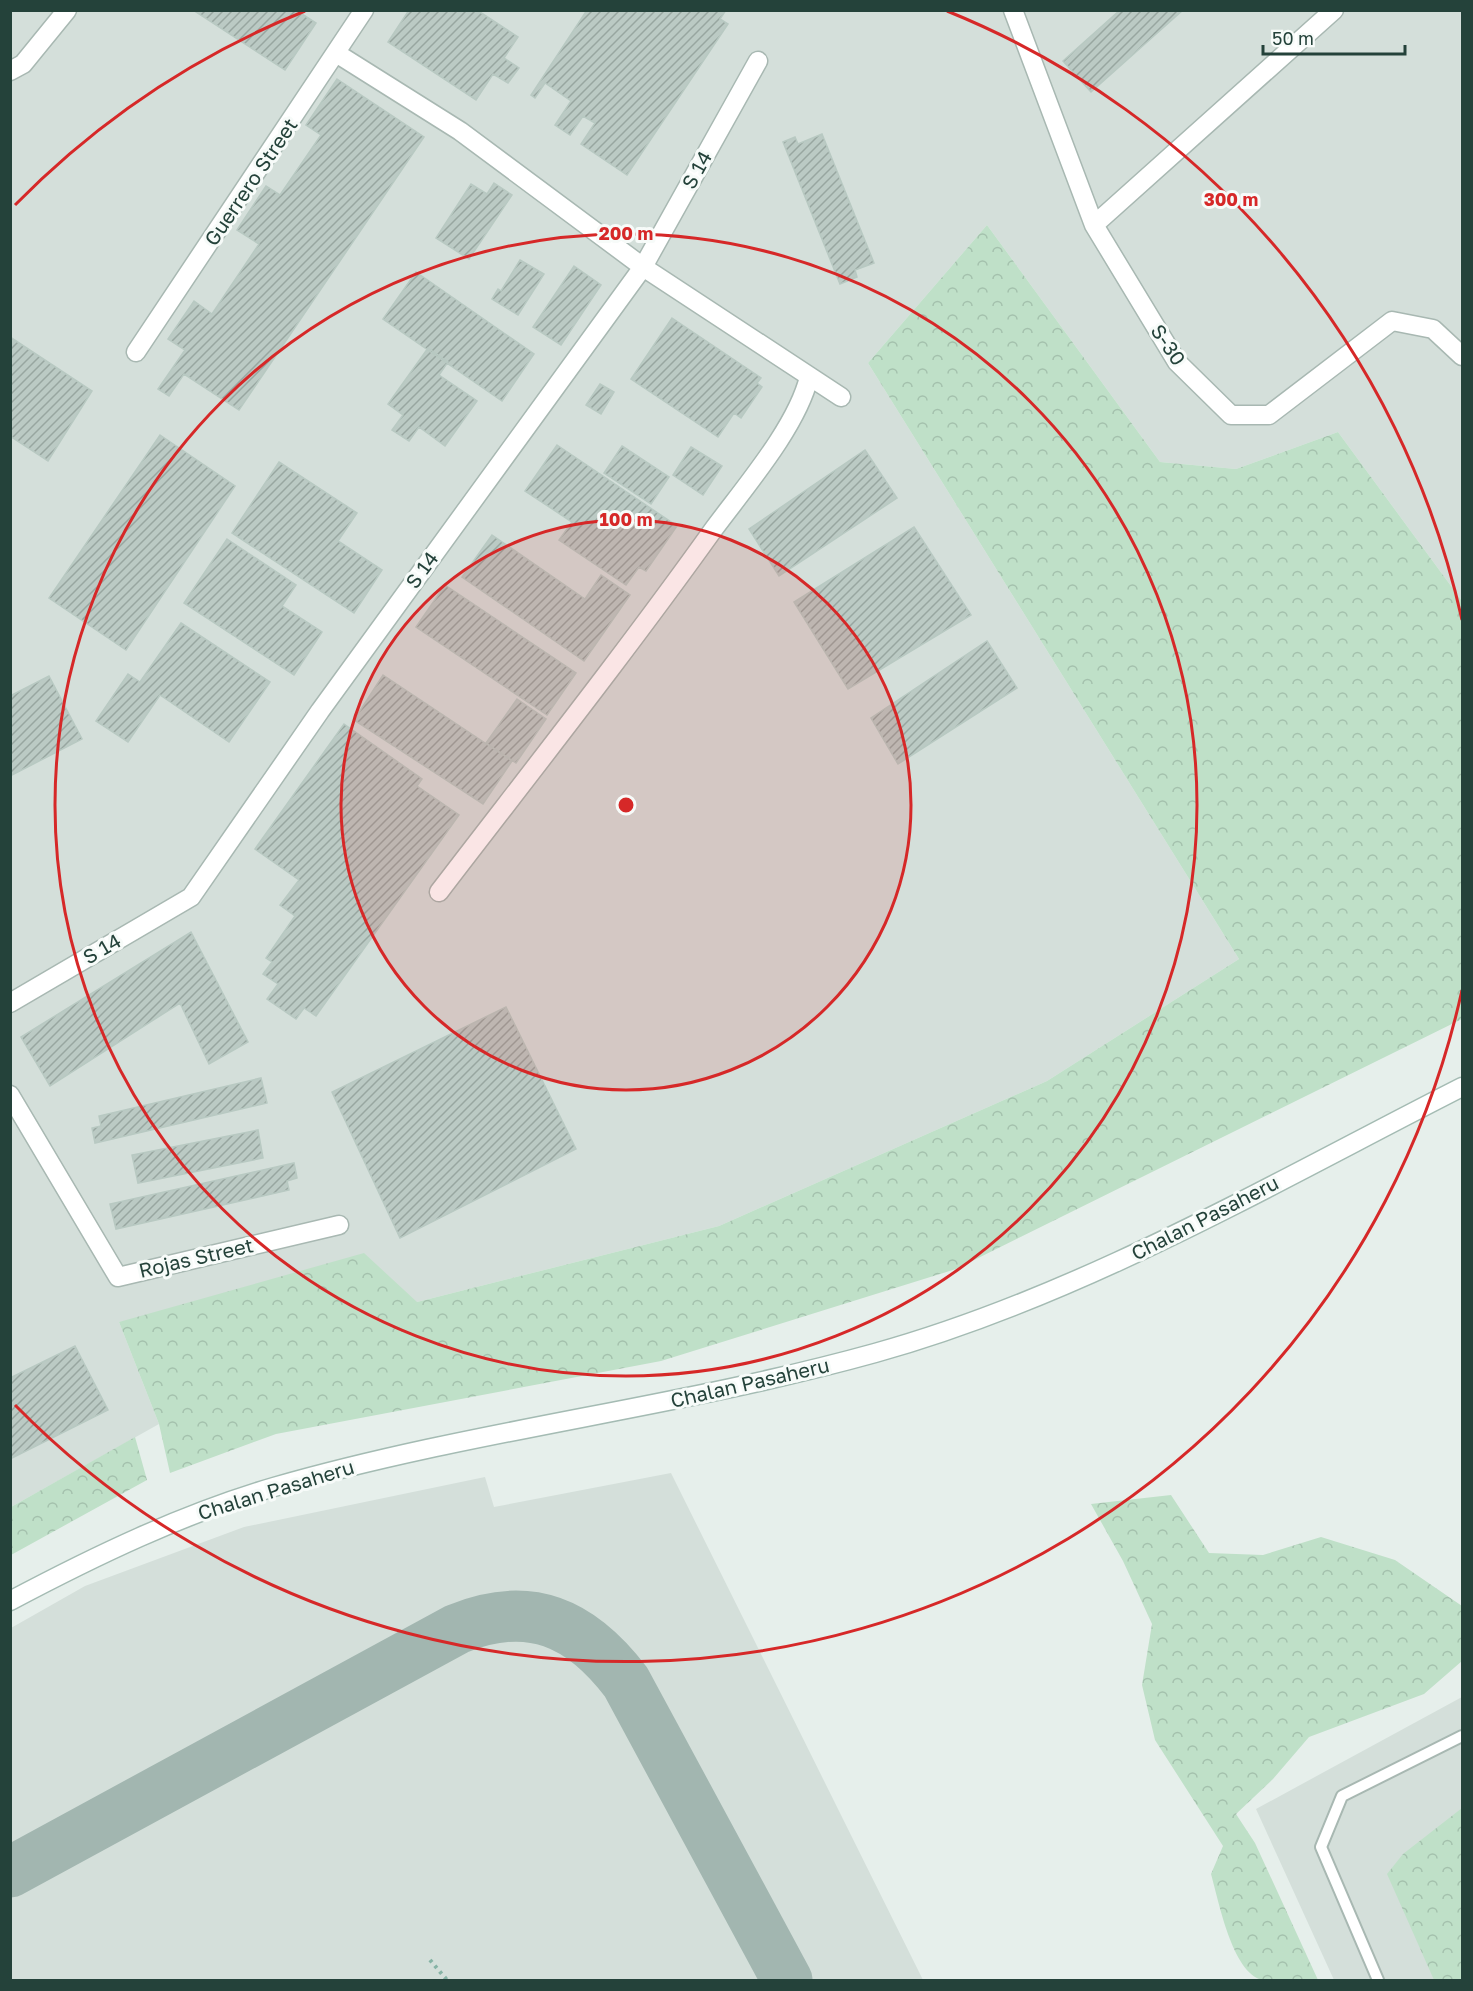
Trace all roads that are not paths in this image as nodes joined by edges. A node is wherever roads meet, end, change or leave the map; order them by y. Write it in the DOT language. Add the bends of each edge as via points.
graph roads {
  1 [pos="67,10"];
  2 [pos="364,10"];
  3 [pos="1013,10"];
  4 [pos="1334,10"];
  5 [pos="336,54"];
  6 [pos="758,61"];
  7 [pos="10,71"];
  8 [pos="1094,225"];
  9 [pos="643,267"];
  10 [pos="136,352"];
  11 [pos="1462,357"];
  12 [pos="809,377"];
  13 [pos="841,397"];
  14 [pos="439,892"];
  15 [pos="10,1003"];
  16 [pos="1462,1087"];
  17 [pos="10,1095"];
  18 [pos="339,1225"];
  19 [pos="10,1601"];
  20 [pos="1462,1736"];
  21 [pos="1378,1980"];
  1 -- 7 [label="street" via="23,64"];
  2 -- 5 [label="street, Guerrero Street"];
  3 -- 8 [label="street, S-30"];
  4 -- 8 [label="street"];
  5 -- 9 [label="street" via="459,131"];
  5 -- 10 [label="street, Guerrero Street"];
  6 -- 9 [label="street, S 14"];
  8 -- 11 [label="street, S-30" via="1177,362 1231,415 1269,415 1392,321 1433,329"];
  9 -- 12 [label="street"];
  9 -- 15 [label="street, S 14" via="320,711 191,897"];
  12 -- 13 [label="street"];
  12 -- 14 [label="street" via="805,395 767,457 641,630"];
  16 -- 19 [label="street, Chalan Pasaheru" via="1098,1271 987,1317 819,1368 384,1460 272,1488 167,1525"];
  17 -- 18 [label="street, Rojas Street" via="118,1276"];
  20 -- 21 [label="lane" via="1342,1796 1321,1847"];
}
